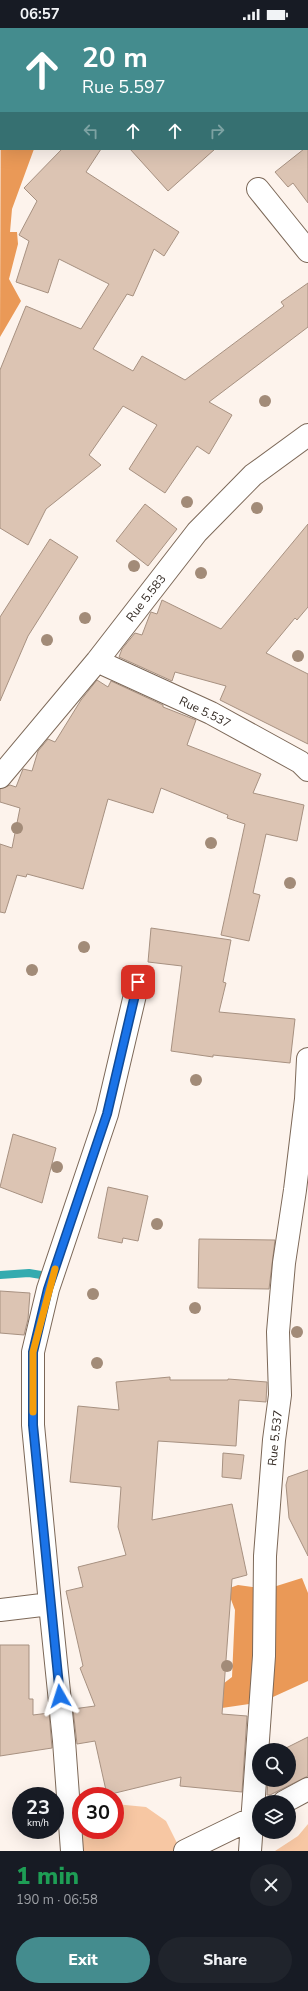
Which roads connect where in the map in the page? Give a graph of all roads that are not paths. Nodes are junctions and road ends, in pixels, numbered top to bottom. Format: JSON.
{"nodes":[{"id":1,"x":258,"y":189,"type":"dead end"},
{"id":2,"x":308,"y":251,"type":"edge"},
{"id":3,"x":308,"y":435,"type":"edge"},
{"id":4,"x":97,"y":661,"type":"junction"},
{"id":5,"x":308,"y":770,"type":"edge"},
{"id":6,"x":0,"y":777,"type":"edge"},
{"id":7,"x":138,"y":982,"type":"dead end"},
{"id":8,"x":308,"y":1059,"type":"edge"},
{"id":9,"x":50,"y":1604,"type":"junction"},
{"id":10,"x":0,"y":1610,"type":"edge"},
{"id":11,"x":308,"y":1789,"type":"edge"},
{"id":12,"x":257,"y":1795,"type":"edge"},
{"id":13,"x":296,"y":1796,"type":"edge"},
{"id":14,"x":252,"y":1818,"type":"edge"},
{"id":15,"x":252,"y":1839,"type":"edge"},
{"id":16,"x":72,"y":1851,"type":"edge"},
{"id":17,"x":184,"y":1851,"type":"edge"},
{"id":18,"x":250,"y":1851,"type":"edge"}],
"edges":[{"from":1,"to":2,"type":"street"},
{"from":3,"to":4,"type":"street","name":"Rue 5.583"},
{"from":4,"to":5,"type":"street","name":"Rue 5.537"},
{"from":4,"to":6,"type":"street","name":"Rue 5.583"},
{"from":7,"to":9,"type":"street"},
{"from":8,"to":12,"type":"street","name":"Rue 5.537"},
{"from":9,"to":10,"type":"street"},
{"from":9,"to":16,"type":"street"},
{"from":11,"to":13,"type":"street"},
{"from":14,"to":17,"type":"street"},
{"from":15,"to":18,"type":"street","name":"Rue 5.537"}]}
